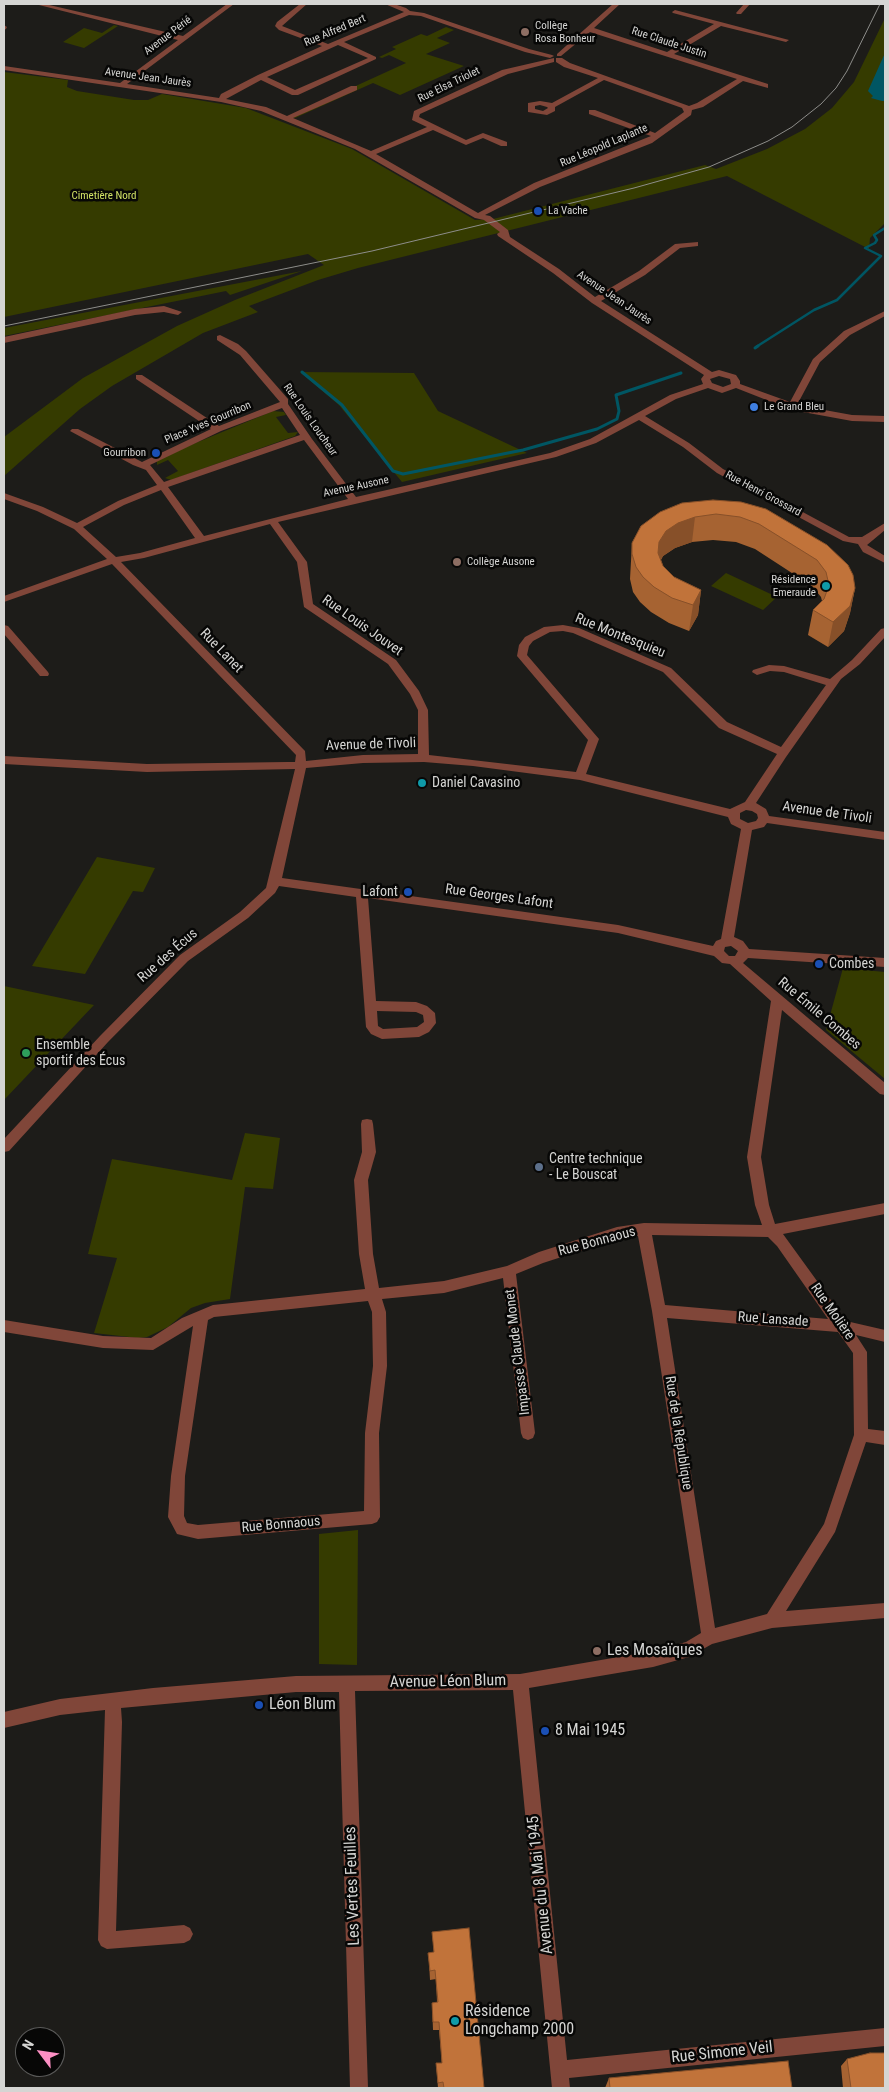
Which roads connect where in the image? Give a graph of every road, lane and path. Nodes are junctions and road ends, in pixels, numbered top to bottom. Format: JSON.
{"nodes":[{"id":1,"x":44,"y":4,"type":"edge"},
{"id":2,"x":231,"y":4,"type":"edge"},
{"id":3,"x":304,"y":4,"type":"edge"},
{"id":4,"x":388,"y":4,"type":"edge"},
{"id":5,"x":617,"y":4,"type":"edge"},
{"id":6,"x":746,"y":4,"type":"edge"},
{"id":7,"x":675,"y":12,"type":"dead end"},
{"id":8,"x":739,"y":12,"type":"dead end"},
{"id":9,"x":408,"y":13,"type":"junction"},
{"id":10,"x":720,"y":23,"type":"junction"},
{"id":11,"x":589,"y":29,"type":"junction"},
{"id":12,"x":184,"y":39,"type":"junction"},
{"id":13,"x":786,"y":40,"type":"dead end"},
{"id":14,"x":337,"y":42,"type":"junction"},
{"id":15,"x":328,"y":46,"type":"junction"},
{"id":16,"x":667,"y":54,"type":"junction"},
{"id":17,"x":555,"y":58,"type":"junction"},
{"id":18,"x":4,"y":68,"type":"edge"},
{"id":19,"x":261,"y":77,"type":"junction"},
{"id":20,"x":603,"y":78,"type":"junction"},
{"id":21,"x":742,"y":79,"type":"junction"},
{"id":22,"x":120,"y":86,"type":"junction"},
{"id":23,"x":765,"y":86,"type":"dead end"},
{"id":24,"x":354,"y":88,"type":"dead end"},
{"id":25,"x":221,"y":100,"type":"junction"},
{"id":26,"x":552,"y":106,"type":"dead end"},
{"id":27,"x":688,"y":108,"type":"junction"},
{"id":28,"x":592,"y":112,"type":"dead end"},
{"id":29,"x":288,"y":118,"type":"junction"},
{"id":30,"x":433,"y":127,"type":"junction"},
{"id":31,"x":657,"y":136,"type":"junction"},
{"id":32,"x":504,"y":144,"type":"dead end"},
{"id":33,"x":371,"y":154,"type":"junction"},
{"id":34,"x":478,"y":216,"type":"junction"},
{"id":35,"x":695,"y":244,"type":"dead end"},
{"id":36,"x":595,"y":302,"type":"junction"},
{"id":37,"x":178,"y":312,"type":"dead end"},
{"id":38,"x":885,"y":313,"type":"edge"},
{"id":39,"x":220,"y":338,"type":"dead end"},
{"id":40,"x":4,"y":340,"type":"edge"},
{"id":41,"x":710,"y":375,"type":"junction"},
{"id":42,"x":139,"y":377,"type":"dead end"},
{"id":43,"x":708,"y":385,"type":"junction"},
{"id":44,"x":735,"y":385,"type":"junction"},
{"id":45,"x":284,"y":404,"type":"junction"},
{"id":46,"x":792,"y":407,"type":"junction"},
{"id":47,"x":639,"y":416,"type":"junction"},
{"id":48,"x":885,"y":418,"type":"edge"},
{"id":49,"x":218,"y":429,"type":"junction"},
{"id":50,"x":75,"y":431,"type":"dead end"},
{"id":51,"x":306,"y":436,"type":"junction"},
{"id":52,"x":143,"y":466,"type":"junction"},
{"id":53,"x":163,"y":486,"type":"junction"},
{"id":54,"x":4,"y":496,"type":"edge"},
{"id":55,"x":354,"y":500,"type":"junction"},
{"id":56,"x":272,"y":520,"type":"junction"},
{"id":57,"x":885,"y":526,"type":"edge"},
{"id":58,"x":77,"y":527,"type":"junction"},
{"id":59,"x":201,"y":539,"type":"junction"},
{"id":60,"x":865,"y":540,"type":"junction"},
{"id":61,"x":114,"y":560,"type":"junction"},
{"id":62,"x":885,"y":560,"type":"edge"},
{"id":63,"x":5,"y":597,"type":"edge"},
{"id":64,"x":4,"y":628,"type":"edge"},
{"id":65,"x":885,"y":631,"type":"edge"},
{"id":66,"x":757,"y":672,"type":"dead end"},
{"id":67,"x":44,"y":674,"type":"dead end"},
{"id":68,"x":833,"y":683,"type":"junction"},
{"id":69,"x":783,"y":752,"type":"junction"},
{"id":70,"x":424,"y":758,"type":"junction"},
{"id":71,"x":4,"y":760,"type":"edge"},
{"id":72,"x":300,"y":764,"type":"junction"},
{"id":73,"x":580,"y":776,"type":"junction"},
{"id":74,"x":750,"y":806,"type":"junction"},
{"id":75,"x":734,"y":814,"type":"junction"},
{"id":76,"x":764,"y":819,"type":"junction"},
{"id":77,"x":747,"y":827,"type":"junction"},
{"id":78,"x":885,"y":836,"type":"edge"},
{"id":79,"x":275,"y":881,"type":"junction"},
{"id":80,"x":362,"y":893,"type":"junction"},
{"id":81,"x":727,"y":941,"type":"junction"},
{"id":82,"x":718,"y":952,"type":"junction"},
{"id":83,"x":739,"y":957,"type":"junction"},
{"id":84,"x":885,"y":962,"type":"edge"},
{"id":85,"x":778,"y":999,"type":"junction"},
{"id":86,"x":372,"y":1004,"type":"junction"},
{"id":87,"x":885,"y":1090,"type":"edge"},
{"id":88,"x":367,"y":1124,"type":"dead end"},
{"id":89,"x":4,"y":1147,"type":"edge"},
{"id":90,"x":885,"y":1208,"type":"edge"},
{"id":91,"x":644,"y":1229,"type":"junction"},
{"id":92,"x":770,"y":1231,"type":"junction"},
{"id":93,"x":509,"y":1271,"type":"junction"},
{"id":94,"x":373,"y":1295,"type":"junction"},
{"id":95,"x":659,"y":1311,"type":"junction"},
{"id":96,"x":202,"y":1317,"type":"junction"},
{"id":97,"x":4,"y":1326,"type":"edge"},
{"id":98,"x":843,"y":1326,"type":"junction"},
{"id":99,"x":885,"y":1336,"type":"edge"},
{"id":100,"x":528,"y":1433,"type":"dead end"},
{"id":101,"x":861,"y":1434,"type":"junction"},
{"id":102,"x":885,"y":1438,"type":"edge"},
{"id":103,"x":885,"y":1611,"type":"edge"},
{"id":104,"x":772,"y":1620,"type":"junction"},
{"id":105,"x":709,"y":1637,"type":"junction"},
{"id":106,"x":520,"y":1682,"type":"junction"},
{"id":107,"x":347,"y":1683,"type":"junction"},
{"id":108,"x":112,"y":1701,"type":"junction"},
{"id":109,"x":4,"y":1720,"type":"edge"},
{"id":110,"x":184,"y":1934,"type":"dead end"},
{"id":111,"x":885,"y":2037,"type":"edge"},
{"id":112,"x":559,"y":2070,"type":"junction"},
{"id":113,"x":359,"y":2088,"type":"edge"},
{"id":114,"x":561,"y":2088,"type":"edge"}],
"edges":[{"from":1,"to":12,"type":"street"},
{"from":2,"to":12,"type":"street","name":"Avenue Périé"},
{"from":3,"to":15,"type":"street"},
{"from":4,"to":9,"type":"street"},
{"from":5,"to":11,"type":"street"},
{"from":6,"to":8,"type":"street"},
{"from":7,"to":10,"type":"street"},
{"from":9,"to":14,"type":"street","name":"Rue Alfred Bert"},
{"from":9,"to":17,"type":"street"},
{"from":10,"to":13,"type":"street"},
{"from":10,"to":16,"type":"street"},
{"from":11,"to":16,"type":"street","name":"Rue Claude Justin"},
{"from":11,"to":17,"type":"street"},
{"from":12,"to":22,"type":"street","name":"Avenue Périé"},
{"from":14,"to":15,"type":"street","name":"Rue Alfred Bert"},
{"from":14,"to":19,"type":"street"},
{"from":15,"to":19,"type":"street","name":"Rue Alfred Bert"},
{"from":16,"to":21,"type":"street","name":"Rue Claude Justin"},
{"from":17,"to":20,"type":"street"},
{"from":17,"to":30,"type":"street","name":"Rue Elsa Triolet"},
{"from":18,"to":22,"type":"street","name":"Avenue Jean Jaurès"},
{"from":19,"to":25,"type":"street","name":"Rue Alfred Bert"},
{"from":20,"to":26,"type":"street"},
{"from":20,"to":27,"type":"street"},
{"from":21,"to":23,"type":"street","name":"Rue Claude Justin"},
{"from":21,"to":27,"type":"street"},
{"from":22,"to":25,"type":"street","name":"Avenue Jean Jaurès"},
{"from":24,"to":29,"type":"street"},
{"from":25,"to":29,"type":"street","name":"Avenue Jean Jaurès"},
{"from":27,"to":31,"type":"street","name":"Rue Léopold Laplante"},
{"from":28,"to":31,"type":"street"},
{"from":29,"to":33,"type":"street","name":"Avenue Jean Jaurès"},
{"from":30,"to":32,"type":"street"},
{"from":30,"to":33,"type":"street"},
{"from":31,"to":34,"type":"street","name":"Rue Léopold Laplante"},
{"from":33,"to":34,"type":"street","name":"Avenue Jean Jaurès"},
{"from":34,"to":36,"type":"street","name":"Avenue Jean Jaurès"},
{"from":35,"to":36,"type":"street"},
{"from":36,"to":41,"type":"street","name":"Avenue Jean Jaurès"},
{"from":37,"to":40,"type":"street"},
{"from":38,"to":46,"type":"street"},
{"from":39,"to":45,"type":"street","name":"Rue Louis Loucheur"},
{"from":41,"to":43,"type":"street"},
{"from":41,"to":44,"type":"street"},
{"from":42,"to":49,"type":"street"},
{"from":43,"to":44,"type":"street"},
{"from":43,"to":47,"type":"street","name":"Avenue Ausone"},
{"from":44,"to":46,"type":"street"},
{"from":45,"to":49,"type":"street","name":"Place Yves Gourribon"},
{"from":45,"to":51,"type":"street","name":"Rue Louis Loucheur"},
{"from":46,"to":48,"type":"street"},
{"from":47,"to":55,"type":"street","name":"Avenue Ausone"},
{"from":47,"to":60,"type":"street","name":"Rue Henri Grossard"},
{"from":49,"to":52,"type":"street","name":"Place Yves Gourribon"},
{"from":50,"to":52,"type":"street"},
{"from":51,"to":53,"type":"street"},
{"from":51,"to":55,"type":"street","name":"Rue Louis Loucheur"},
{"from":52,"to":53,"type":"street"},
{"from":53,"to":58,"type":"street"},
{"from":53,"to":59,"type":"street"},
{"from":54,"to":58,"type":"street","name":"Rue Lanet"},
{"from":55,"to":56,"type":"street","name":"Avenue Ausone"},
{"from":56,"to":59,"type":"street","name":"Avenue Ausone"},
{"from":56,"to":70,"type":"street","name":"Rue Louis Jouvet"},
{"from":57,"to":60,"type":"street"},
{"from":58,"to":61,"type":"street","name":"Rue Lanet"},
{"from":59,"to":61,"type":"street","name":"Avenue Ausone"},
{"from":60,"to":62,"type":"street"},
{"from":61,"to":63,"type":"street","name":"Avenue Ausone"},
{"from":61,"to":72,"type":"street","name":"Rue Lanet"},
{"from":64,"to":67,"type":"street"},
{"from":65,"to":68,"type":"street"},
{"from":66,"to":68,"type":"street"},
{"from":68,"to":69,"type":"street"},
{"from":69,"to":73,"type":"street","name":"Rue Montesquieu"},
{"from":69,"to":74,"type":"street"},
{"from":70,"to":72,"type":"street","name":"Avenue de Tivoli"},
{"from":70,"to":73,"type":"street","name":"Avenue de Tivoli"},
{"from":71,"to":72,"type":"street","name":"Avenue de Tivoli"},
{"from":72,"to":79,"type":"street","name":"Rue des Écus"},
{"from":73,"to":75,"type":"street","name":"Avenue de Tivoli"},
{"from":74,"to":75,"type":"street"},
{"from":74,"to":76,"type":"street"},
{"from":75,"to":77,"type":"street"},
{"from":76,"to":77,"type":"street"},
{"from":76,"to":78,"type":"street","name":"Avenue de Tivoli"},
{"from":77,"to":81,"type":"street"},
{"from":79,"to":80,"type":"street","name":"Rue Georges Lafont"},
{"from":79,"to":89,"type":"street","name":"Rue des Écus"},
{"from":80,"to":82,"type":"street","name":"Rue Georges Lafont"},
{"from":80,"to":86,"type":"street"},
{"from":81,"to":82,"type":"street"},
{"from":81,"to":83,"type":"street"},
{"from":82,"to":83,"type":"street"},
{"from":83,"to":84,"type":"street"},
{"from":83,"to":85,"type":"street","name":"Rue Émile Combes"},
{"from":85,"to":87,"type":"street","name":"Rue Émile Combes"},
{"from":85,"to":92,"type":"street","name":"Rue Molière"},
{"from":86,"to":86,"type":"street"},
{"from":88,"to":94,"type":"street"},
{"from":90,"to":92,"type":"street","name":"Rue Bonnaous"},
{"from":91,"to":92,"type":"street","name":"Rue Bonnaous"},
{"from":91,"to":93,"type":"street","name":"Rue Bonnaous"},
{"from":91,"to":95,"type":"street","name":"Rue de la République"},
{"from":92,"to":98,"type":"street","name":"Rue Molière"},
{"from":93,"to":94,"type":"street","name":"Rue Bonnaous"},
{"from":93,"to":100,"type":"street","name":"Impasse Claude Monet"},
{"from":94,"to":96,"type":"street","name":"Rue Bonnaous"},
{"from":94,"to":96,"type":"street","name":"Rue Bonnaous"},
{"from":95,"to":98,"type":"street","name":"Rue Lansade"},
{"from":95,"to":105,"type":"street","name":"Rue de la République"},
{"from":96,"to":97,"type":"street","name":"Rue Bonnaous"},
{"from":98,"to":99,"type":"street","name":"Rue Lansade"},
{"from":98,"to":101,"type":"street","name":"Rue Molière"},
{"from":101,"to":102,"type":"street"},
{"from":101,"to":104,"type":"street","name":"Rue Molière"},
{"from":103,"to":104,"type":"street","name":"Avenue Léon Blum"},
{"from":104,"to":105,"type":"street","name":"Avenue Léon Blum"},
{"from":105,"to":106,"type":"street","name":"Avenue Léon Blum"},
{"from":106,"to":107,"type":"street","name":"Avenue Léon Blum"},
{"from":106,"to":112,"type":"street","name":"Avenue du 8 Mai 1945"},
{"from":107,"to":108,"type":"street","name":"Avenue Léon Blum"},
{"from":107,"to":113,"type":"street","name":"Les Vertes Feuilles"},
{"from":108,"to":109,"type":"street","name":"Avenue Léon Blum"},
{"from":108,"to":110,"type":"street"},
{"from":111,"to":112,"type":"street","name":"Rue Simone Veil"},
{"from":112,"to":114,"type":"street","name":"Avenue du 8 Mai 1945"}]}
